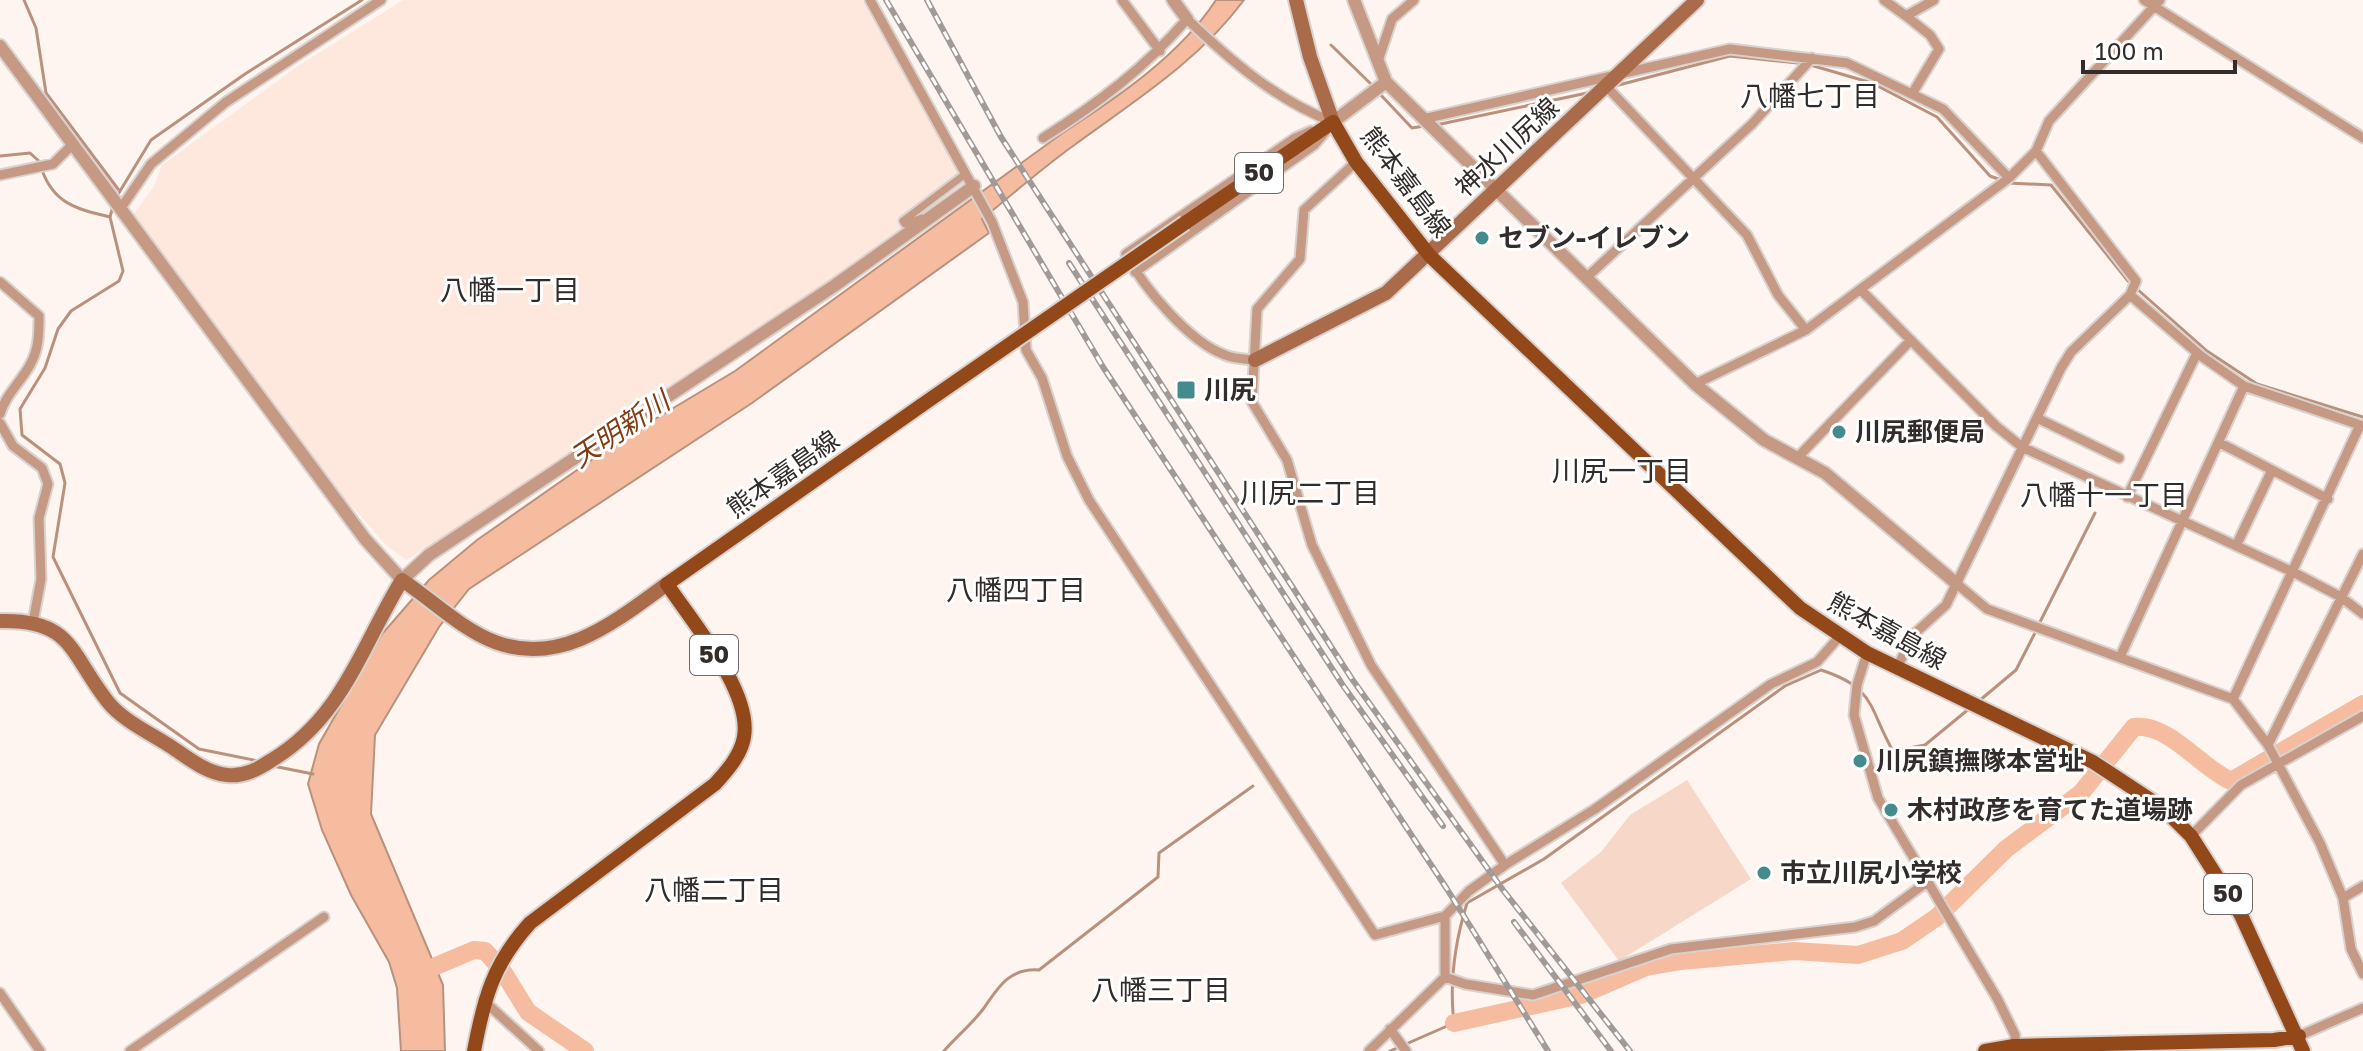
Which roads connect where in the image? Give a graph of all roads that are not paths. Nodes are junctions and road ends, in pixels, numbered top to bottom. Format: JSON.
{"nodes":[{"id":1,"x":381,"y":0,"type":"edge"},
{"id":2,"x":870,"y":0,"type":"edge"},
{"id":3,"x":1122,"y":0,"type":"edge"},
{"id":4,"x":1173,"y":0,"type":"edge"},
{"id":5,"x":1296,"y":0,"type":"edge"},
{"id":6,"x":1354,"y":0,"type":"edge"},
{"id":7,"x":1414,"y":0,"type":"edge"},
{"id":8,"x":1697,"y":0,"type":"edge"},
{"id":9,"x":1884,"y":0,"type":"edge"},
{"id":10,"x":1934,"y":0,"type":"edge"},
{"id":11,"x":2144,"y":0,"type":"edge"},
{"id":12,"x":2157,"y":3,"type":"edge"},
{"id":13,"x":1906,"y":16,"type":"junction"},
{"id":14,"x":1187,"y":19,"type":"junction"},
{"id":15,"x":0,"y":46,"type":"edge"},
{"id":16,"x":1160,"y":51,"type":"junction"},
{"id":17,"x":1812,"y":58,"type":"junction"},
{"id":18,"x":1377,"y":64,"type":"junction"},
{"id":19,"x":1619,"y":74,"type":"junction"},
{"id":20,"x":1386,"y":82,"type":"junction"},
{"id":21,"x":1606,"y":86,"type":"junction"},
{"id":22,"x":1912,"y":94,"type":"junction"},
{"id":23,"x":1423,"y":119,"type":"junction"},
{"id":24,"x":1333,"y":122,"type":"junction"},
{"id":25,"x":1043,"y":138,"type":"dead end"},
{"id":26,"x":2363,"y":138,"type":"edge"},
{"id":27,"x":73,"y":144,"type":"junction"},
{"id":28,"x":2036,"y":151,"type":"junction"},
{"id":29,"x":1356,"y":162,"type":"junction"},
{"id":30,"x":0,"y":175,"type":"edge"},
{"id":31,"x":1694,"y":178,"type":"junction"},
{"id":32,"x":2009,"y":178,"type":"junction"},
{"id":33,"x":971,"y":183,"type":"junction"},
{"id":34,"x":1494,"y":189,"type":"junction"},
{"id":35,"x":121,"y":208,"type":"junction"},
{"id":36,"x":939,"y":212,"type":"junction"},
{"id":37,"x":1430,"y":256,"type":"junction"},
{"id":38,"x":1135,"y":272,"type":"junction"},
{"id":39,"x":1586,"y":278,"type":"junction"},
{"id":40,"x":0,"y":282,"type":"edge"},
{"id":41,"x":1862,"y":291,"type":"junction"},
{"id":42,"x":2130,"y":295,"type":"junction"},
{"id":43,"x":1806,"y":330,"type":"junction"},
{"id":44,"x":1911,"y":340,"type":"junction"},
{"id":45,"x":2197,"y":353,"type":"junction"},
{"id":46,"x":1255,"y":360,"type":"junction"},
{"id":47,"x":1695,"y":384,"type":"junction"},
{"id":48,"x":2244,"y":386,"type":"junction"},
{"id":49,"x":0,"y":414,"type":"edge"},
{"id":50,"x":2037,"y":418,"type":"junction"},
{"id":51,"x":0,"y":423,"type":"edge"},
{"id":52,"x":2361,"y":425,"type":"edge"},
{"id":53,"x":2220,"y":443,"type":"junction"},
{"id":54,"x":2022,"y":447,"type":"junction"},
{"id":55,"x":1797,"y":458,"type":"junction"},
{"id":56,"x":2119,"y":458,"type":"dead end"},
{"id":57,"x":2272,"y":470,"type":"junction"},
{"id":58,"x":2127,"y":497,"type":"junction"},
{"id":59,"x":2328,"y":499,"type":"junction"},
{"id":60,"x":2183,"y":523,"type":"junction"},
{"id":61,"x":2236,"y":546,"type":"junction"},
{"id":62,"x":2363,"y":554,"type":"edge"},
{"id":63,"x":2293,"y":572,"type":"junction"},
{"id":64,"x":408,"y":584,"type":"junction"},
{"id":65,"x":667,"y":584,"type":"junction"},
{"id":66,"x":1957,"y":584,"type":"junction"},
{"id":67,"x":2341,"y":597,"type":"junction"},
{"id":68,"x":2363,"y":614,"type":"edge"},
{"id":69,"x":0,"y":621,"type":"edge"},
{"id":70,"x":33,"y":622,"type":"junction"},
{"id":71,"x":1840,"y":636,"type":"junction"},
{"id":72,"x":1867,"y":653,"type":"junction"},
{"id":73,"x":2120,"y":657,"type":"junction"},
{"id":74,"x":1897,"y":668,"type":"junction"},
{"id":75,"x":2233,"y":699,"type":"junction"},
{"id":76,"x":2363,"y":716,"type":"edge"},
{"id":77,"x":2268,"y":745,"type":"junction"},
{"id":78,"x":2277,"y":762,"type":"junction"},
{"id":79,"x":2191,"y":836,"type":"junction"},
{"id":80,"x":1505,"y":865,"type":"junction"},
{"id":81,"x":1927,"y":882,"type":"junction"},
{"id":82,"x":2363,"y":886,"type":"edge"},
{"id":83,"x":2343,"y":898,"type":"junction"},
{"id":84,"x":1445,"y":916,"type":"junction"},
{"id":85,"x":324,"y":917,"type":"dead end"},
{"id":86,"x":2363,"y":974,"type":"edge"},
{"id":87,"x":1445,"y":977,"type":"junction"},
{"id":88,"x":0,"y":993,"type":"edge"},
{"id":89,"x":483,"y":1000,"type":"junction"},
{"id":90,"x":2363,"y":1008,"type":"edge"},
{"id":91,"x":1392,"y":1031,"type":"junction"},
{"id":92,"x":2299,"y":1036,"type":"junction"},
{"id":93,"x":2014,"y":1048,"type":"edge"},
{"id":94,"x":40,"y":1051,"type":"edge"},
{"id":95,"x":130,"y":1051,"type":"edge"},
{"id":96,"x":474,"y":1051,"type":"edge"},
{"id":97,"x":539,"y":1051,"type":"edge"},
{"id":98,"x":1369,"y":1051,"type":"edge"},
{"id":99,"x":1406,"y":1051,"type":"edge"},
{"id":100,"x":1985,"y":1051,"type":"edge"},
{"id":101,"x":2305,"y":1051,"type":"edge"}],
"edges":[{"from":1,"to":35,"type":"street"},
{"from":2,"to":33,"type":"street"},
{"from":3,"to":16,"type":"street"},
{"from":4,"to":14,"type":"street"},
{"from":5,"to":24,"type":"main road"},
{"from":6,"to":18,"type":"street"},
{"from":7,"to":18,"type":"street"},
{"from":8,"to":19,"type":"main road","name":"神水川尻線"},
{"from":9,"to":13,"type":"street"},
{"from":10,"to":13,"type":"street"},
{"from":11,"to":12,"type":"street"},
{"from":12,"to":26,"type":"street"},
{"from":12,"to":28,"type":"street"},
{"from":13,"to":22,"type":"street"},
{"from":14,"to":16,"type":"street"},
{"from":14,"to":24,"type":"street"},
{"from":15,"to":27,"type":"street"},
{"from":16,"to":25,"type":"street"},
{"from":17,"to":19,"type":"street"},
{"from":17,"to":22,"type":"street"},
{"from":17,"to":31,"type":"street"},
{"from":18,"to":20,"type":"street"},
{"from":19,"to":21,"type":"main road","name":"神水川尻線"},
{"from":19,"to":23,"type":"street"},
{"from":20,"to":23,"type":"street"},
{"from":20,"to":24,"type":"street"},
{"from":21,"to":31,"type":"street"},
{"from":21,"to":34,"type":"main road","name":"神水川尻線"},
{"from":22,"to":32,"type":"street"},
{"from":23,"to":34,"type":"street"},
{"from":24,"to":29,"type":"main road","name":"熊本嘉島線","number":"50"},
{"from":24,"to":38,"type":"street"},
{"from":24,"to":38,"type":"street"},
{"from":24,"to":65,"type":"main road","name":"熊本嘉島線","number":"50","bridge":true},
{"from":27,"to":30,"type":"street"},
{"from":27,"to":35,"type":"street"},
{"from":28,"to":32,"type":"street"},
{"from":28,"to":42,"type":"street"},
{"from":29,"to":37,"type":"main road","name":"熊本嘉島線","number":"50"},
{"from":29,"to":46,"type":"street"},
{"from":31,"to":39,"type":"street"},
{"from":31,"to":43,"type":"street"},
{"from":32,"to":41,"type":"street"},
{"from":33,"to":36,"type":"street"},
{"from":33,"to":36,"type":"street"},
{"from":33,"to":84,"type":"street"},
{"from":34,"to":37,"type":"main road","name":"神水川尻線"},
{"from":34,"to":39,"type":"street"},
{"from":35,"to":64,"type":"street"},
{"from":36,"to":64,"type":"street"},
{"from":37,"to":46,"type":"main road","name":"神水川尻線"},
{"from":37,"to":71,"type":"main road","name":"熊本嘉島線","number":"50"},
{"from":38,"to":46,"type":"street"},
{"from":39,"to":47,"type":"street"},
{"from":40,"to":49,"type":"street"},
{"from":41,"to":43,"type":"street"},
{"from":41,"to":44,"type":"street"},
{"from":42,"to":45,"type":"street"},
{"from":42,"to":50,"type":"street"},
{"from":43,"to":47,"type":"street"},
{"from":44,"to":54,"type":"street"},
{"from":44,"to":55,"type":"street"},
{"from":45,"to":48,"type":"street"},
{"from":45,"to":58,"type":"street"},
{"from":46,"to":80,"type":"street"},
{"from":47,"to":55,"type":"street"},
{"from":48,"to":52,"type":"street"},
{"from":48,"to":53,"type":"street"},
{"from":50,"to":54,"type":"street"},
{"from":50,"to":56,"type":"street"},
{"from":51,"to":70,"type":"street"},
{"from":52,"to":59,"type":"street"},
{"from":53,"to":57,"type":"street"},
{"from":53,"to":60,"type":"street"},
{"from":54,"to":58,"type":"street"},
{"from":54,"to":66,"type":"street"},
{"from":55,"to":66,"type":"street"},
{"from":57,"to":59,"type":"street"},
{"from":57,"to":61,"type":"street"},
{"from":58,"to":60,"type":"street"},
{"from":59,"to":63,"type":"street"},
{"from":60,"to":61,"type":"street"},
{"from":60,"to":73,"type":"street"},
{"from":61,"to":63,"type":"street"},
{"from":62,"to":67,"type":"street"},
{"from":63,"to":67,"type":"street"},
{"from":63,"to":75,"type":"street"},
{"from":64,"to":65,"type":"main road"},
{"from":64,"to":70,"type":"main road"},
{"from":65,"to":89,"type":"main road","number":"50"},
{"from":66,"to":73,"type":"street"},
{"from":66,"to":74,"type":"street"},
{"from":67,"to":68,"type":"street"},
{"from":67,"to":77,"type":"street"},
{"from":69,"to":70,"type":"main road"},
{"from":71,"to":72,"type":"main road","name":"熊本嘉島線","number":"50"},
{"from":71,"to":80,"type":"street"},
{"from":72,"to":74,"type":"main road","name":"熊本嘉島線","number":"50"},
{"from":72,"to":81,"type":"street"},
{"from":73,"to":75,"type":"street"},
{"from":74,"to":79,"type":"main road","name":"熊本嘉島線","number":"50"},
{"from":75,"to":77,"type":"street"},
{"from":76,"to":78,"type":"street"},
{"from":77,"to":78,"type":"street"},
{"from":78,"to":79,"type":"street"},
{"from":78,"to":83,"type":"street"},
{"from":79,"to":92,"type":"main road","name":"熊本嘉島線","number":"50"},
{"from":80,"to":84,"type":"street"},
{"from":81,"to":87,"type":"street"},
{"from":81,"to":93,"type":"street"},
{"from":82,"to":83,"type":"street"},
{"from":83,"to":86,"type":"street"},
{"from":84,"to":87,"type":"street"},
{"from":85,"to":95,"type":"street"},
{"from":87,"to":91,"type":"street"},
{"from":88,"to":94,"type":"street"},
{"from":89,"to":96,"type":"main road","number":"50"},
{"from":89,"to":97,"type":"street"},
{"from":90,"to":92,"type":"street"},
{"from":91,"to":98,"type":"street"},
{"from":91,"to":99,"type":"street"},
{"from":92,"to":93,"type":"main road"},
{"from":92,"to":101,"type":"main road","name":"熊本嘉島線","number":"50"},
{"from":93,"to":100,"type":"main road"}]}
